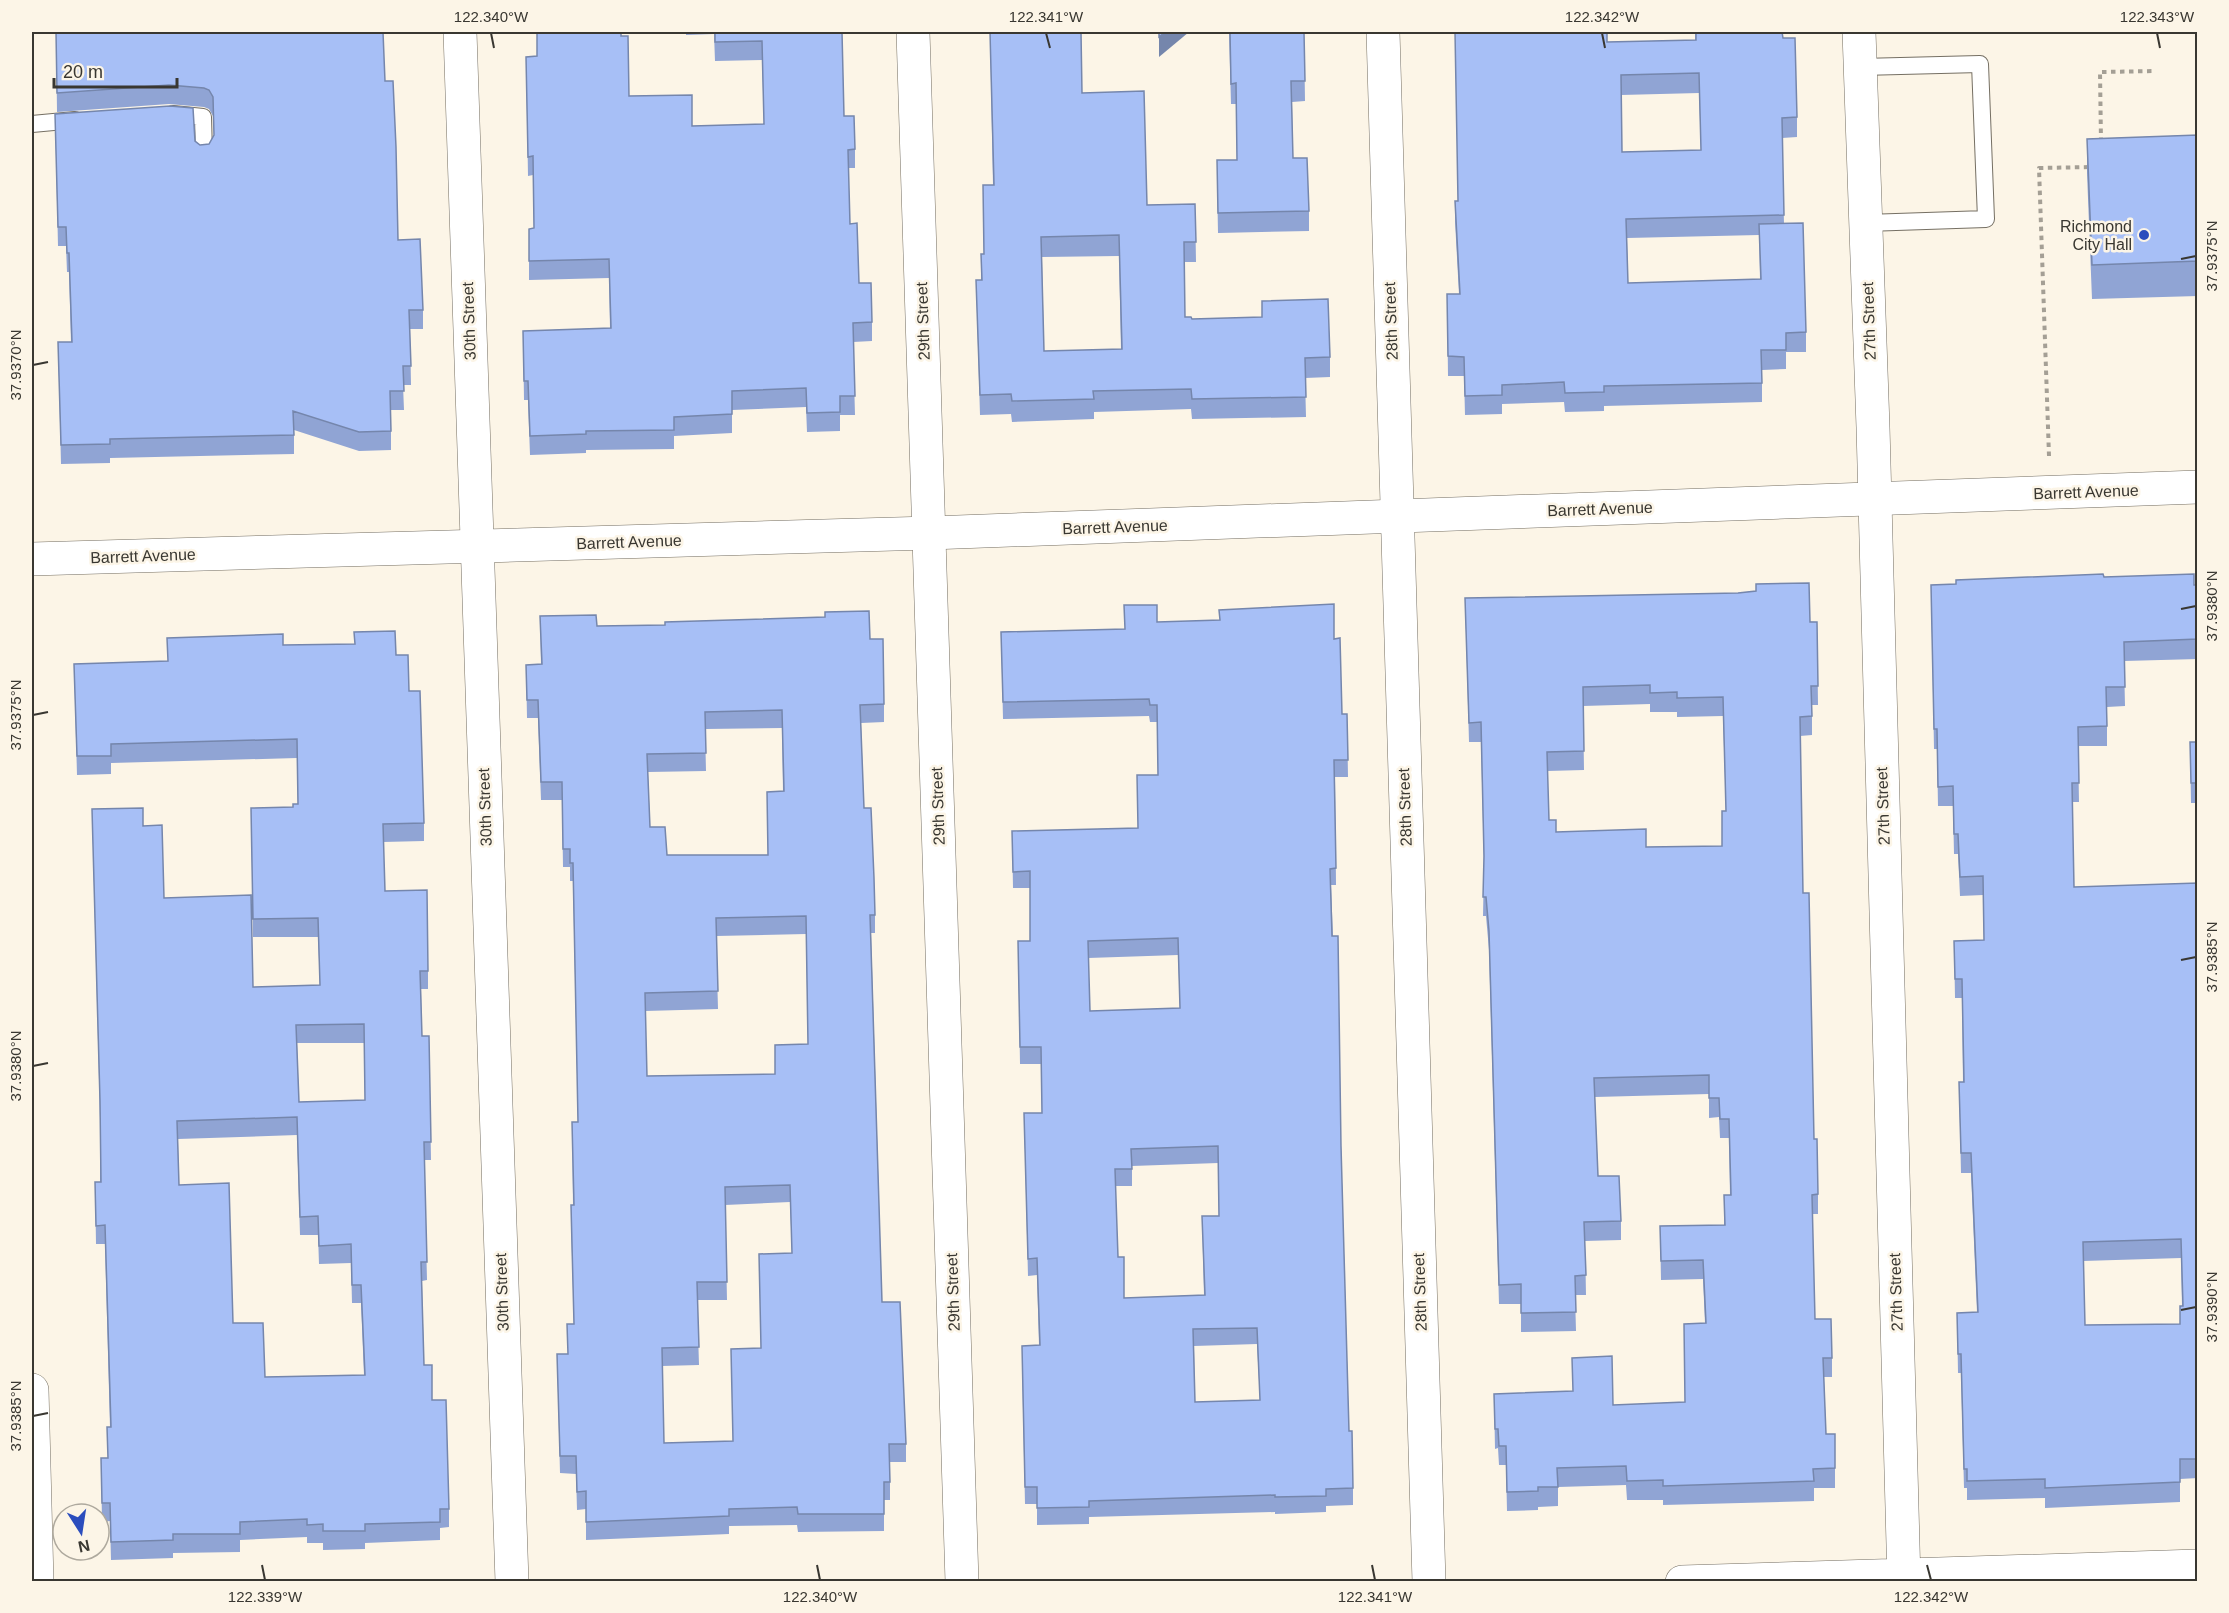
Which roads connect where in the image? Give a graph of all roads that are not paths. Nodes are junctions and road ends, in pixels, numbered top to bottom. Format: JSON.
{"nodes":[{"id":1,"x":460,"y":32,"type":"edge"},
{"id":2,"x":913,"y":32,"type":"edge"},
{"id":3,"x":1383,"y":32,"type":"edge"},
{"id":4,"x":1859,"y":32,"type":"edge"},
{"id":5,"x":1861,"y":68,"type":"junction"},
{"id":6,"x":158,"y":114,"type":"edge"},
{"id":7,"x":89,"y":119,"type":"edge"},
{"id":8,"x":32,"y":124,"type":"edge"},
{"id":9,"x":204,"y":154,"type":"edge"},
{"id":10,"x":1866,"y":223,"type":"junction"},
{"id":11,"x":2198,"y":488,"type":"edge"},
{"id":12,"x":1875,"y":499,"type":"junction"},
{"id":13,"x":1396,"y":517,"type":"junction"},
{"id":14,"x":930,"y":533,"type":"junction"},
{"id":15,"x":476,"y":546,"type":"junction"},
{"id":16,"x":32,"y":559,"type":"edge"},
{"id":17,"x":32,"y":1390,"type":"edge"},
{"id":18,"x":2198,"y":1566,"type":"edge"},
{"id":19,"x":1904,"y":1578,"type":"edge"},
{"id":20,"x":37,"y":1581,"type":"edge"},
{"id":21,"x":512,"y":1581,"type":"edge"},
{"id":22,"x":962,"y":1581,"type":"edge"},
{"id":23,"x":1429,"y":1581,"type":"edge"},
{"id":24,"x":1682,"y":1581,"type":"edge"}],
"edges":[{"from":1,"to":15,"type":"street","name":"30th Street"},
{"from":2,"to":14,"type":"street","name":"29th Street"},
{"from":3,"to":13,"type":"street","name":"28th Street"},
{"from":4,"to":5,"type":"street","name":"27th Street"},
{"from":5,"to":10,"type":"street","name":"27th Street"},
{"from":5,"to":10,"type":"lane"},
{"from":6,"to":9,"type":"lane"},
{"from":7,"to":8,"type":"lane"},
{"from":10,"to":12,"type":"street","name":"27th Street"},
{"from":11,"to":12,"type":"street","name":"Barrett Avenue"},
{"from":12,"to":13,"type":"street","name":"Barrett Avenue"},
{"from":12,"to":19,"type":"street","name":"27th Street"},
{"from":13,"to":14,"type":"street","name":"Barrett Avenue"},
{"from":13,"to":23,"type":"street","name":"28th Street"},
{"from":14,"to":15,"type":"street","name":"Barrett Avenue"},
{"from":14,"to":22,"type":"street","name":"29th Street"},
{"from":15,"to":16,"type":"street","name":"Barrett Avenue"},
{"from":15,"to":21,"type":"street","name":"30th Street"},
{"from":17,"to":20,"type":"street"},
{"from":18,"to":19,"type":"street"},
{"from":19,"to":24,"type":"street"}]}
